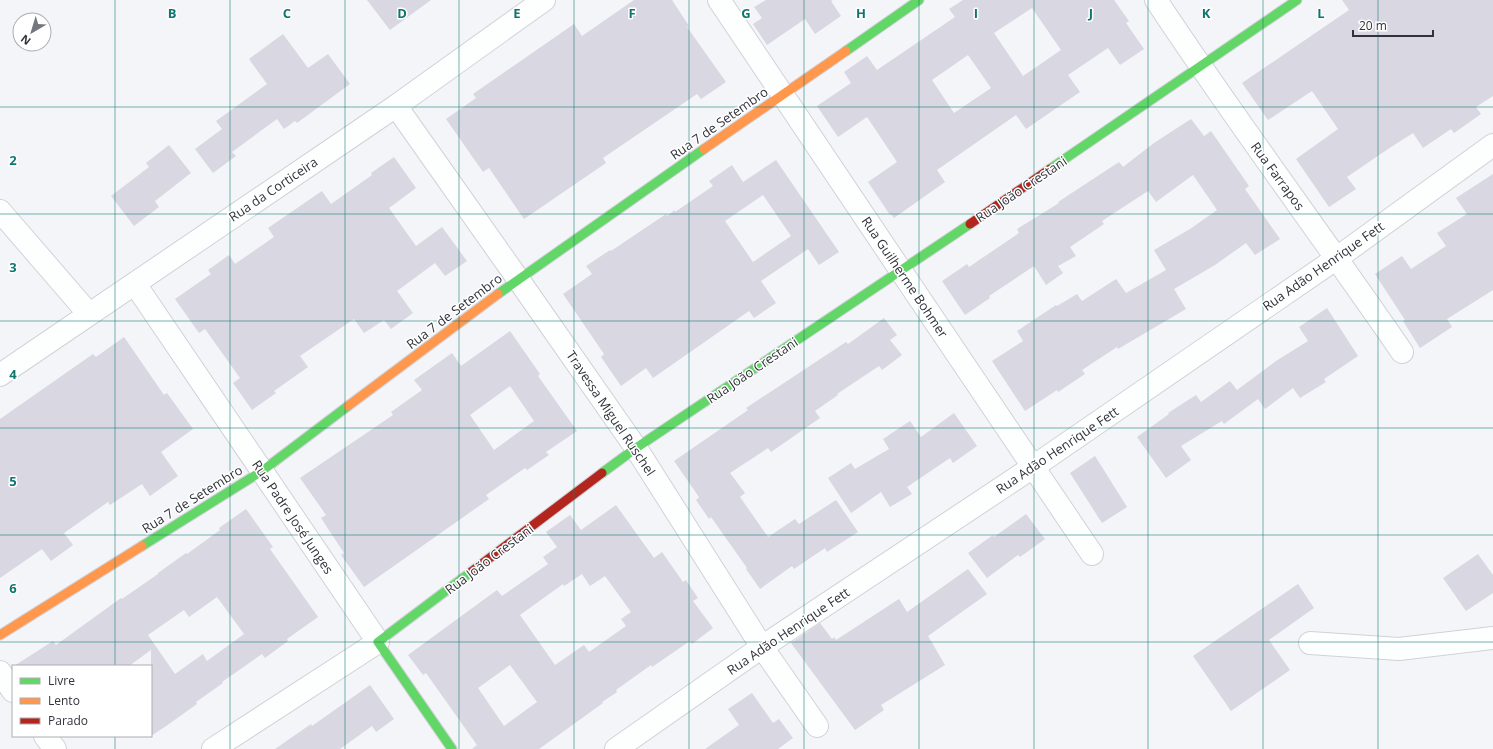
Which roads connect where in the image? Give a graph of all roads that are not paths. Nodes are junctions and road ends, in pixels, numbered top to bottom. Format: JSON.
{"nodes":[{"id":1,"x":544,"y":0,"type":"edge"},
{"id":2,"x":719,"y":0,"type":"edge"},
{"id":3,"x":919,"y":0,"type":"edge"},
{"id":4,"x":1156,"y":0,"type":"edge"},
{"id":5,"x":1297,"y":0,"type":"edge"},
{"id":6,"x":1199,"y":66,"type":"junction"},
{"id":7,"x":782,"y":95,"type":"junction"},
{"id":8,"x":396,"y":106,"type":"junction"},
{"id":9,"x":1493,"y":145,"type":"edge"},
{"id":10,"x":0,"y":211,"type":"edge"},
{"id":11,"x":1337,"y":258,"type":"junction"},
{"id":12,"x":901,"y":271,"type":"junction"},
{"id":13,"x":518,"y":279,"type":"junction"},
{"id":14,"x":135,"y":284,"type":"junction"},
{"id":15,"x":89,"y":314,"type":"junction"},
{"id":16,"x":1402,"y":352,"type":"dead end"},
{"id":17,"x":0,"y":375,"type":"edge"},
{"id":18,"x":636,"y":448,"type":"junction"},
{"id":19,"x":1033,"y":467,"type":"junction"},
{"id":20,"x":262,"y":471,"type":"junction"},
{"id":21,"x":1092,"y":554,"type":"dead end"},
{"id":22,"x":0,"y":635,"type":"edge"},
{"id":23,"x":1493,"y":638,"type":"edge"},
{"id":24,"x":378,"y":642,"type":"junction"},
{"id":25,"x":1310,"y":643,"type":"dead end"},
{"id":26,"x":762,"y":647,"type":"junction"},
{"id":27,"x":0,"y":672,"type":"edge"},
{"id":28,"x":12,"y":690,"type":"edge"},
{"id":29,"x":817,"y":726,"type":"dead end"},
{"id":30,"x":46,"y":737,"type":"edge"},
{"id":31,"x":55,"y":749,"type":"edge"},
{"id":32,"x":213,"y":749,"type":"edge"},
{"id":33,"x":452,"y":749,"type":"edge"},
{"id":34,"x":616,"y":749,"type":"edge"}],
"edges":[{"from":1,"to":8,"type":"street","name":"Rua da Corticeira"},
{"from":2,"to":7,"type":"street","name":"Rua Guilherme Bohmer"},
{"from":3,"to":7,"type":"street","name":"Rua 7 de Setembro"},
{"from":4,"to":6,"type":"street","name":"Rua Farrapos"},
{"from":5,"to":6,"type":"street","name":"Rua João Crestani"},
{"from":6,"to":11,"type":"street","name":"Rua Farrapos"},
{"from":6,"to":12,"type":"street","name":"Rua João Crestani"},
{"from":7,"to":12,"type":"street","name":"Rua Guilherme Bohmer"},
{"from":7,"to":13,"type":"street","name":"Rua 7 de Setembro"},
{"from":8,"to":13,"type":"street","name":"Travessa Miguel Ruschel"},
{"from":8,"to":14,"type":"street","name":"Rua da Corticeira"},
{"from":9,"to":11,"type":"street","name":"Rua Adão Henrique Fett"},
{"from":10,"to":15,"type":"street"},
{"from":11,"to":16,"type":"street","name":"Rua Farrapos"},
{"from":11,"to":19,"type":"street","name":"Rua Adão Henrique Fett"},
{"from":12,"to":18,"type":"street","name":"Rua João Crestani"},
{"from":12,"to":19,"type":"street","name":"Rua Guilherme Bohmer"},
{"from":13,"to":18,"type":"street","name":"Travessa Miguel Ruschel"},
{"from":13,"to":20,"type":"street","name":"Rua 7 de Setembro"},
{"from":14,"to":15,"type":"street","name":"Rua da Corticeira"},
{"from":14,"to":20,"type":"street","name":"Rua Padre José Junges"},
{"from":15,"to":17,"type":"street","name":"Rua da Corticeira"},
{"from":18,"to":24,"type":"street","name":"Rua João Crestani"},
{"from":18,"to":26,"type":"street","name":"Travessa Miguel Ruschel"},
{"from":19,"to":21,"type":"street","name":"Rua Guilherme Bohmer"},
{"from":19,"to":26,"type":"street","name":"Rua Adão Henrique Fett"},
{"from":20,"to":22,"type":"street","name":"Rua 7 de Setembro"},
{"from":20,"to":24,"type":"street","name":"Rua Padre José Junges"},
{"from":23,"to":25,"type":"street"},
{"from":24,"to":32,"type":"street","name":"Rua João Crestani"},
{"from":24,"to":33,"type":"street","name":"Rua Padre José Junges"},
{"from":26,"to":29,"type":"street","name":"Travessa Miguel Ruschel"},
{"from":26,"to":34,"type":"street","name":"Rua Adão Henrique Fett"},
{"from":27,"to":28,"type":"street"},
{"from":30,"to":31,"type":"street"}]}
